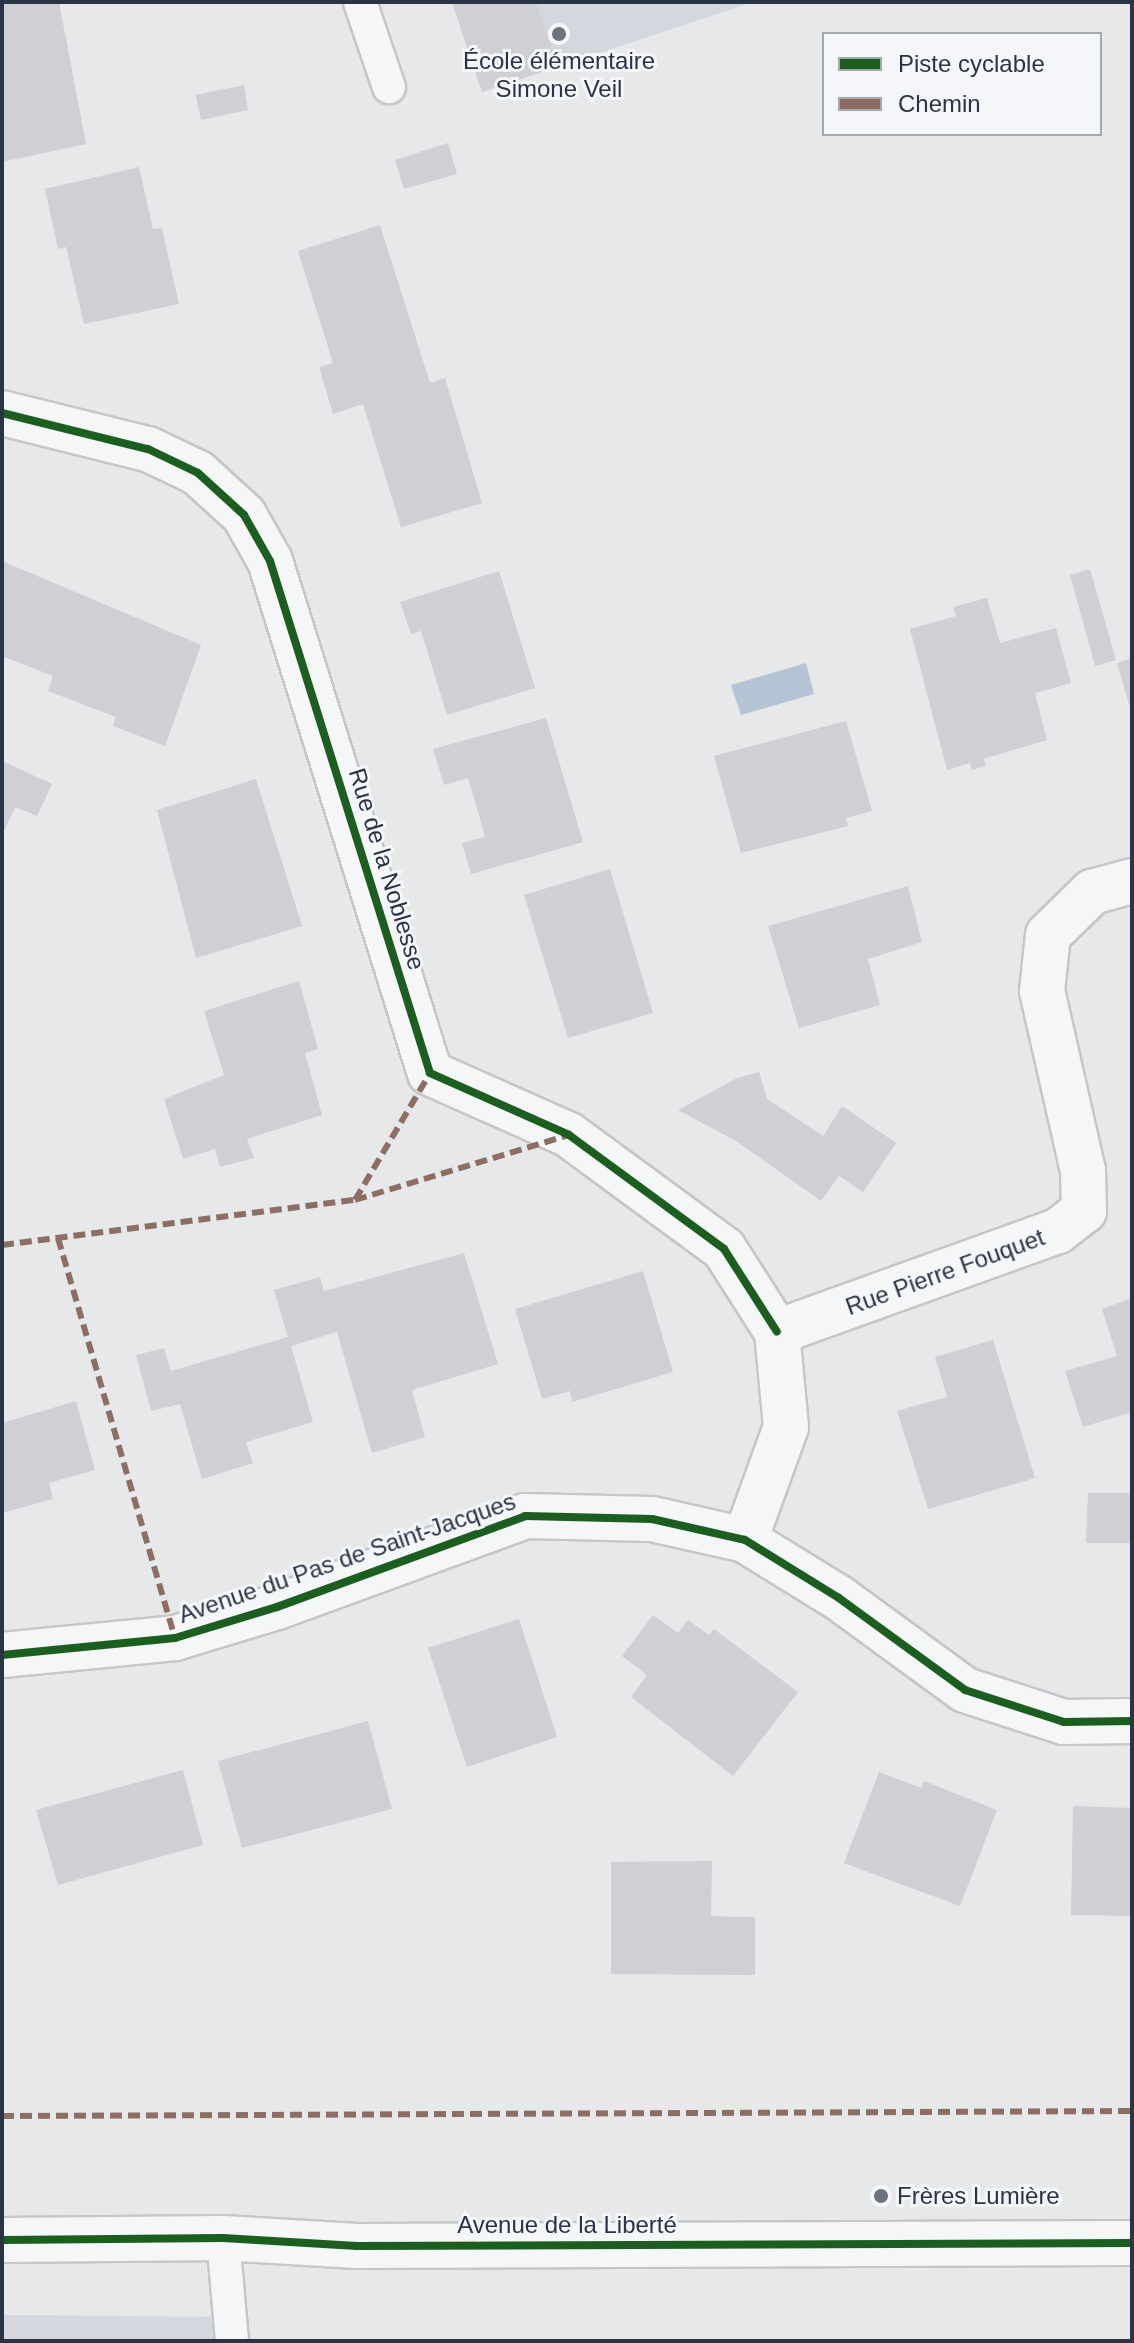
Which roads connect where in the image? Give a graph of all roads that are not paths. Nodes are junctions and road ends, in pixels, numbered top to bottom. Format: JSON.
{"nodes":[{"id":1,"x":360,"y":2,"type":"edge"},
{"id":2,"x":389,"y":87,"type":"dead end"},
{"id":3,"x":2,"y":413,"type":"edge"},
{"id":4,"x":1132,"y":881,"type":"edge"},
{"id":5,"x":777,"y":1332,"type":"junction"},
{"id":6,"x":745,"y":1540,"type":"junction"},
{"id":7,"x":2,"y":1655,"type":"edge"},
{"id":8,"x":1132,"y":1721,"type":"edge"},
{"id":9,"x":223,"y":2238,"type":"junction"},
{"id":10,"x":2,"y":2240,"type":"edge"},
{"id":11,"x":1132,"y":2243,"type":"edge"},
{"id":12,"x":232,"y":2341,"type":"edge"}],
"edges":[{"from":1,"to":2,"type":"lane"},
{"from":3,"to":5,"type":"street","name":"Rue de la Noblesse"},
{"from":4,"to":5,"type":"street","name":"Rue Pierre Fouquet"},
{"from":5,"to":6,"type":"street"},
{"from":6,"to":7,"type":"street","name":"Avenue du Pas de Saint-Jacques"},
{"from":6,"to":8,"type":"street","name":"Avenue du Pas de Saint-Jacques"},
{"from":9,"to":10,"type":"street","name":"Avenue de la Liberté"},
{"from":9,"to":11,"type":"street","name":"Avenue de la Liberté"},
{"from":9,"to":12,"type":"lane"}]}
